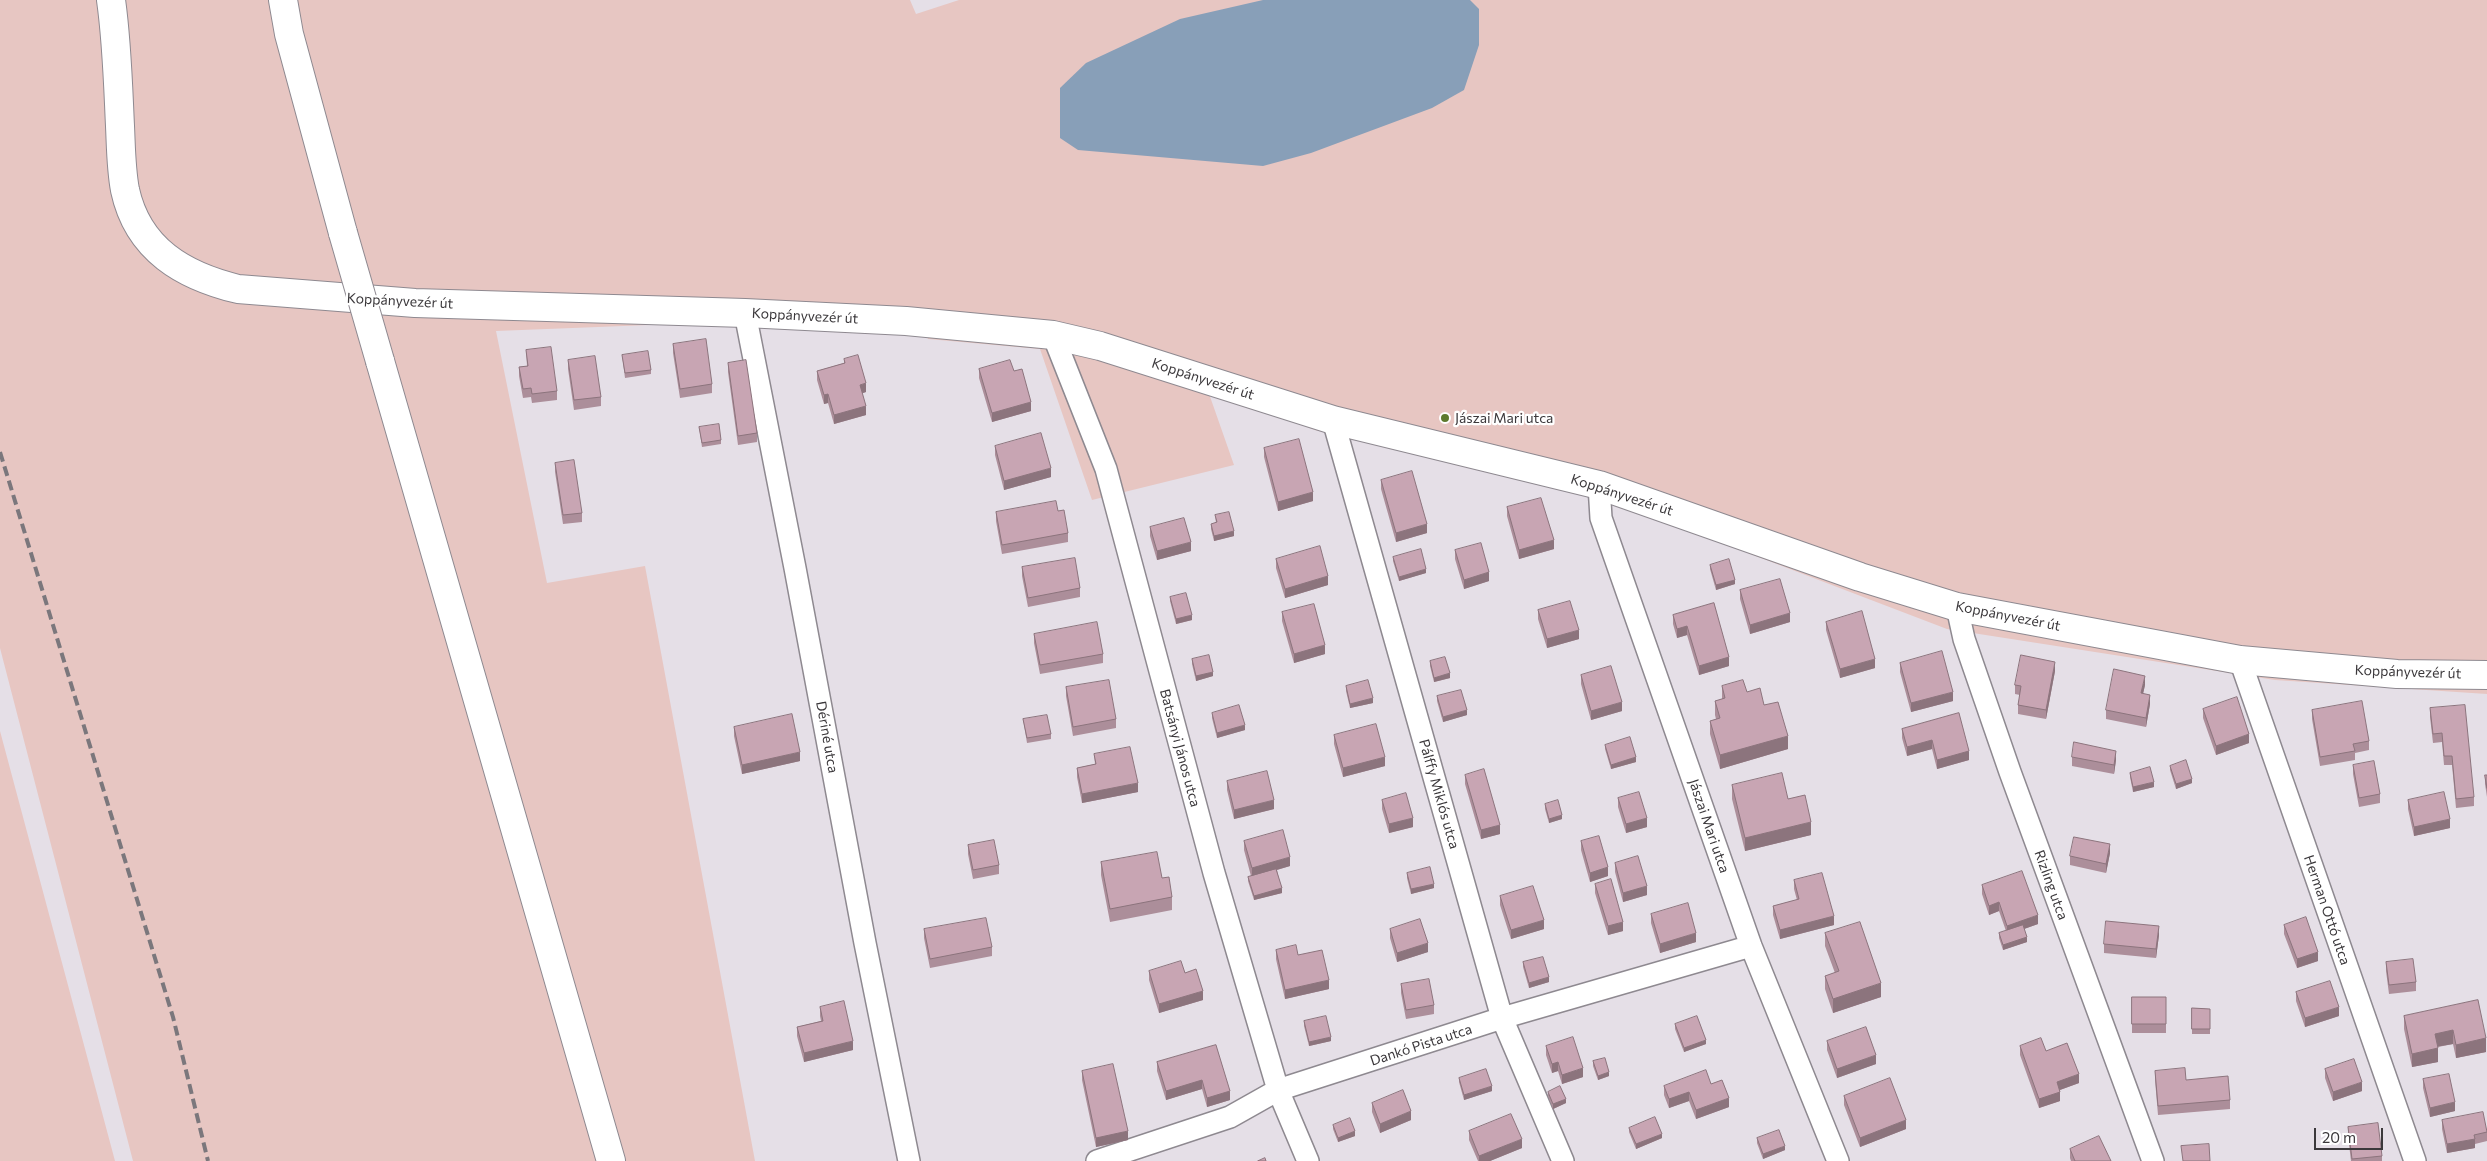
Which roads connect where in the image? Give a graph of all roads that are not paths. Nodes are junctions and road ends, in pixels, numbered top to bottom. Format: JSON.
{"nodes":[{"id":1,"x":111,"y":0,"type":"edge"},
{"id":2,"x":283,"y":0,"type":"edge"},
{"id":3,"x":745,"y":313,"type":"junction"},
{"id":4,"x":1053,"y":336,"type":"junction"},
{"id":5,"x":1333,"y":420,"type":"junction"},
{"id":6,"x":1599,"y":485,"type":"junction"},
{"id":7,"x":1957,"y":607,"type":"junction"},
{"id":8,"x":2240,"y":660,"type":"junction"},
{"id":9,"x":2487,"y":674,"type":"edge"},
{"id":10,"x":1751,"y":946,"type":"junction"},
{"id":11,"x":1502,"y":1018,"type":"junction"},
{"id":12,"x":1278,"y":1090,"type":"junction"},
{"id":13,"x":611,"y":1161,"type":"edge"},
{"id":14,"x":909,"y":1161,"type":"edge"},
{"id":15,"x":1096,"y":1161,"type":"edge"},
{"id":16,"x":1308,"y":1161,"type":"edge"},
{"id":17,"x":1563,"y":1161,"type":"edge"},
{"id":18,"x":1838,"y":1161,"type":"edge"},
{"id":19,"x":2153,"y":1161,"type":"edge"},
{"id":20,"x":2415,"y":1161,"type":"edge"}],
"edges":[{"from":1,"to":3,"type":"street","name":"Koppányvezér út"},
{"from":2,"to":13,"type":"street","bridge":true},
{"from":3,"to":4,"type":"street","name":"Koppányvezér út"},
{"from":3,"to":14,"type":"street","name":"Dériné utca"},
{"from":4,"to":5,"type":"street","name":"Koppányvezér út"},
{"from":4,"to":12,"type":"street","name":"Batsányi János utca"},
{"from":5,"to":6,"type":"street","name":"Koppányvezér út"},
{"from":5,"to":11,"type":"street","name":"Pálffy Miklós utca"},
{"from":6,"to":7,"type":"street","name":"Koppányvezér út"},
{"from":6,"to":10,"type":"street","name":"Jászai Mari utca"},
{"from":7,"to":8,"type":"street","name":"Koppányvezér út"},
{"from":7,"to":19,"type":"street","name":"Rizling utca"},
{"from":8,"to":9,"type":"street","name":"Koppányvezér út"},
{"from":8,"to":20,"type":"street","name":"Herman Ottó utca"},
{"from":10,"to":11,"type":"street","name":"Dankó Pista utca"},
{"from":10,"to":18,"type":"street","name":"Jászai Mari utca"},
{"from":11,"to":12,"type":"street","name":"Dankó Pista utca"},
{"from":11,"to":17,"type":"street","name":"Pálffy Miklós utca"},
{"from":12,"to":15,"type":"street","name":"Dankó Pista utca"},
{"from":12,"to":16,"type":"street","name":"Batsányi János utca"}]}
